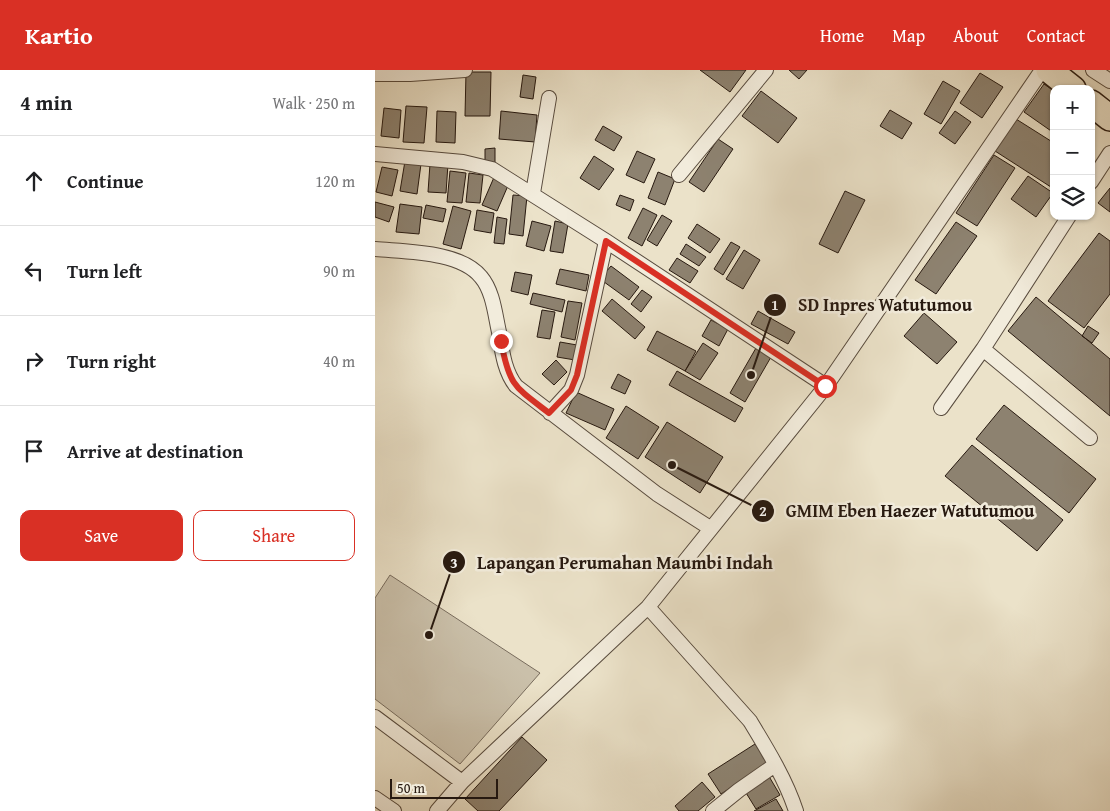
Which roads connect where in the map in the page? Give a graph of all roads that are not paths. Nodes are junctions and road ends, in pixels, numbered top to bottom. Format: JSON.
{"nodes":[{"id":1,"x":465,"y":70,"type":"edge"},
{"id":2,"x":766,"y":70,"type":"edge"},
{"id":3,"x":1093,"y":70,"type":"edge"},
{"id":4,"x":375,"y":74,"type":"edge"},
{"id":5,"x":1055,"y":75,"type":"edge"},
{"id":6,"x":1110,"y":81,"type":"edge"},
{"id":7,"x":549,"y":98,"type":"dead end"},
{"id":8,"x":1095,"y":107,"type":"edge"},
{"id":9,"x":1110,"y":118,"type":"edge"},
{"id":10,"x":1110,"y":153,"type":"edge"},
{"id":11,"x":375,"y":154,"type":"edge"},
{"id":12,"x":679,"y":175,"type":"dead end"},
{"id":13,"x":1095,"y":176,"type":"edge"},
{"id":14,"x":533,"y":194,"type":"junction"},
{"id":15,"x":1066,"y":220,"type":"edge"},
{"id":16,"x":606,"y":241,"type":"junction"},
{"id":17,"x":375,"y":249,"type":"edge"},
{"id":18,"x":983,"y":349,"type":"junction"},
{"id":19,"x":825,"y":386,"type":"junction"},
{"id":20,"x":941,"y":408,"type":"dead end"},
{"id":21,"x":549,"y":413,"type":"junction"},
{"id":22,"x":1090,"y":438,"type":"dead end"},
{"id":23,"x":710,"y":528,"type":"junction"},
{"id":24,"x":648,"y":607,"type":"junction"},
{"id":25,"x":375,"y":717,"type":"edge"},
{"id":26,"x":775,"y":765,"type":"junction"},
{"id":27,"x":462,"y":782,"type":"junction"},
{"id":28,"x":375,"y":798,"type":"edge"},
{"id":29,"x":717,"y":810,"type":"edge"},
{"id":30,"x":394,"y":811,"type":"edge"},
{"id":31,"x":437,"y":811,"type":"edge"},
{"id":32,"x":796,"y":811,"type":"edge"}],
"edges":[{"from":1,"to":4,"type":"street"},
{"from":2,"to":12,"type":"street"},
{"from":3,"to":6,"type":"street"},
{"from":5,"to":19,"type":"street"},
{"from":7,"to":14,"type":"street"},
{"from":8,"to":9,"type":"highway"},
{"from":10,"to":13,"type":"street"},
{"from":11,"to":14,"type":"street"},
{"from":14,"to":16,"type":"street"},
{"from":15,"to":18,"type":"street"},
{"from":16,"to":19,"type":"street"},
{"from":16,"to":21,"type":"street"},
{"from":17,"to":21,"type":"street"},
{"from":18,"to":20,"type":"street"},
{"from":18,"to":22,"type":"street"},
{"from":19,"to":23,"type":"street"},
{"from":21,"to":23,"type":"street"},
{"from":23,"to":24,"type":"street"},
{"from":24,"to":26,"type":"street"},
{"from":24,"to":27,"type":"street"},
{"from":25,"to":27,"type":"street"},
{"from":26,"to":29,"type":"street"},
{"from":26,"to":32,"type":"street"},
{"from":27,"to":31,"type":"street"},
{"from":28,"to":30,"type":"street"}]}
